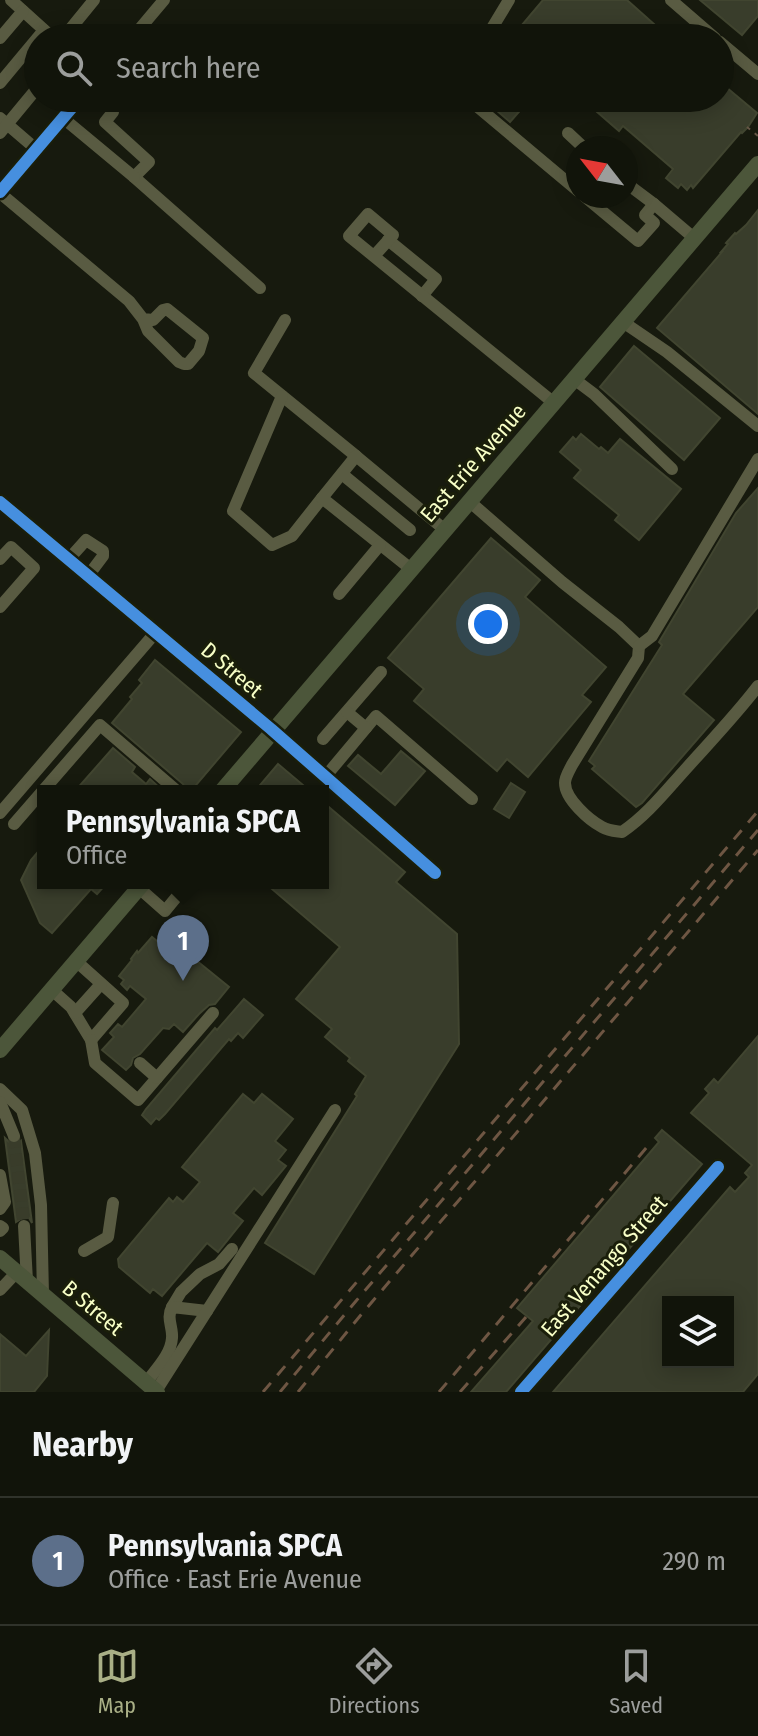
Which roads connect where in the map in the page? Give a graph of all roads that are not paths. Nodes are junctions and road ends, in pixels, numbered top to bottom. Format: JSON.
{"nodes":[{"id":1,"x":11,"y":0,"type":"edge"},
{"id":2,"x":94,"y":0,"type":"edge"},
{"id":3,"x":164,"y":0,"type":"edge"},
{"id":4,"x":509,"y":0,"type":"edge"},
{"id":5,"x":671,"y":0,"type":"edge"},
{"id":6,"x":23,"y":11,"type":"junction"},
{"id":7,"x":37,"y":24,"type":"edge"},
{"id":8,"x":74,"y":24,"type":"edge"},
{"id":9,"x":144,"y":24,"type":"edge"},
{"id":10,"x":494,"y":24,"type":"edge"},
{"id":11,"x":699,"y":24,"type":"edge"},
{"id":12,"x":0,"y":38,"type":"edge"},
{"id":13,"x":734,"y":54,"type":"edge"},
{"id":14,"x":24,"y":58,"type":"edge"},
{"id":15,"x":758,"y":74,"type":"edge"},
{"id":16,"x":0,"y":83,"type":"edge"},
{"id":17,"x":24,"y":102,"type":"edge"},
{"id":18,"x":68,"y":112,"type":"edge"},
{"id":19,"x":113,"y":112,"type":"edge"},
{"id":20,"x":484,"y":112,"type":"edge"},
{"id":21,"x":63,"y":118,"type":"junction"},
{"id":22,"x":2,"y":125,"type":"edge"},
{"id":23,"x":568,"y":133,"type":"dead end"},
{"id":24,"x":571,"y":136,"type":"edge"},
{"id":25,"x":36,"y":149,"type":"junction"},
{"id":26,"x":758,"y":164,"type":"edge"},
{"id":27,"x":134,"y":177,"type":"junction"},
{"id":28,"x":566,"y":181,"type":"edge"},
{"id":29,"x":0,"y":192,"type":"edge"},
{"id":30,"x":638,"y":192,"type":"edge"},
{"id":31,"x":654,"y":204,"type":"junction"},
{"id":32,"x":598,"y":208,"type":"edge"},
{"id":33,"x":694,"y":238,"type":"junction"},
{"id":34,"x":388,"y":240,"type":"junction"},
{"id":35,"x":374,"y":256,"type":"junction"},
{"id":36,"x":260,"y":288,"type":"dead end"},
{"id":37,"x":422,"y":296,"type":"junction"},
{"id":38,"x":143,"y":319,"type":"junction"},
{"id":39,"x":285,"y":320,"type":"dead end"},
{"id":40,"x":623,"y":322,"type":"junction"},
{"id":41,"x":574,"y":379,"type":"junction"},
{"id":42,"x":282,"y":396,"type":"junction"},
{"id":43,"x":554,"y":403,"type":"junction"},
{"id":44,"x":758,"y":426,"type":"edge"},
{"id":45,"x":356,"y":456,"type":"junction"},
{"id":46,"x":758,"y":459,"type":"edge"},
{"id":47,"x":672,"y":469,"type":"dead end"},
{"id":48,"x":342,"y":474,"type":"junction"},
{"id":49,"x":322,"y":498,"type":"junction"},
{"id":50,"x":469,"y":501,"type":"junction"},
{"id":51,"x":0,"y":502,"type":"edge"},
{"id":52,"x":410,"y":530,"type":"dead end"},
{"id":53,"x":445,"y":530,"type":"junction"},
{"id":54,"x":39,"y":535,"type":"junction"},
{"id":55,"x":380,"y":545,"type":"junction"},
{"id":56,"x":21,"y":556,"type":"junction"},
{"id":57,"x":0,"y":559,"type":"edge"},
{"id":58,"x":68,"y":560,"type":"junction"},
{"id":59,"x":411,"y":569,"type":"junction"},
{"id":60,"x":88,"y":576,"type":"junction"},
{"id":61,"x":339,"y":594,"type":"dead end"},
{"id":62,"x":0,"y":607,"type":"edge"},
{"id":63,"x":156,"y":632,"type":"junction"},
{"id":64,"x":639,"y":646,"type":"junction"},
{"id":65,"x":381,"y":672,"type":"dead end"},
{"id":66,"x":758,"y":686,"type":"edge"},
{"id":67,"x":347,"y":712,"type":"junction"},
{"id":68,"x":366,"y":728,"type":"junction"},
{"id":69,"x":273,"y":731,"type":"junction"},
{"id":70,"x":323,"y":739,"type":"dead end"},
{"id":71,"x":325,"y":777,"type":"junction"},
{"id":72,"x":48,"y":785,"type":"edge"},
{"id":73,"x":170,"y":785,"type":"edge"},
{"id":74,"x":227,"y":785,"type":"edge"},
{"id":75,"x":37,"y":798,"type":"edge"},
{"id":76,"x":472,"y":799,"type":"dead end"},
{"id":77,"x":0,"y":813,"type":"edge"},
{"id":78,"x":14,"y":824,"type":"dead end"},
{"id":79,"x":435,"y":873,"type":"dead end"},
{"id":80,"x":138,"y":889,"type":"edge"},
{"id":81,"x":144,"y":889,"type":"edge"},
{"id":82,"x":183,"y":889,"type":"edge"},
{"id":83,"x":76,"y":961,"type":"junction"},
{"id":84,"x":101,"y":984,"type":"junction"},
{"id":85,"x":52,"y":990,"type":"junction"},
{"id":86,"x":75,"y":1013,"type":"junction"},
{"id":87,"x":213,"y":1013,"type":"dead end"},
{"id":88,"x":91,"y":1040,"type":"junction"},
{"id":89,"x":0,"y":1050,"type":"edge"},
{"id":90,"x":140,"y":1063,"type":"dead end"},
{"id":91,"x":157,"y":1078,"type":"junction"},
{"id":92,"x":0,"y":1089,"type":"edge"},
{"id":93,"x":0,"y":1102,"type":"edge"},
{"id":94,"x":335,"y":1110,"type":"dead end"},
{"id":95,"x":14,"y":1136,"type":"tunnel mouth"},
{"id":96,"x":718,"y":1167,"type":"dead end"},
{"id":97,"x":0,"y":1175,"type":"edge"},
{"id":98,"x":113,"y":1203,"type":"dead end"},
{"id":99,"x":0,"y":1209,"type":"edge"},
{"id":100,"x":24,"y":1226,"type":"tunnel mouth"},
{"id":101,"x":232,"y":1249,"type":"dead end"},
{"id":102,"x":84,"y":1251,"type":"dead end"},
{"id":103,"x":0,"y":1258,"type":"edge"},
{"id":104,"x":22,"y":1276,"type":"junction"},
{"id":105,"x":0,"y":1290,"type":"edge"},
{"id":106,"x":43,"y":1295,"type":"junction"},
{"id":107,"x":172,"y":1307,"type":"junction"},
{"id":108,"x":207,"y":1311,"type":"junction"},
{"id":109,"x":153,"y":1388,"type":"edge"},
{"id":110,"x":521,"y":1392,"type":"edge"}],
"edges":[{"from":1,"to":6,"type":"street"},
{"from":2,"to":8,"type":"street"},
{"from":3,"to":9,"type":"street"},
{"from":4,"to":10,"type":"street"},
{"from":5,"to":11,"type":"street"},
{"from":6,"to":7,"type":"street"},
{"from":6,"to":12,"type":"street"},
{"from":13,"to":15,"type":"street"},
{"from":14,"to":16,"type":"street"},
{"from":17,"to":22,"type":"street"},
{"from":18,"to":21,"type":"street"},
{"from":19,"to":27,"type":"street"},
{"from":20,"to":28,"type":"street"},
{"from":21,"to":25,"type":"street"},
{"from":21,"to":27,"type":"street"},
{"from":22,"to":25,"type":"street"},
{"from":23,"to":24,"type":"street"},
{"from":25,"to":29,"type":"street"},
{"from":26,"to":33,"type":"main road","name":"East Erie Avenue"},
{"from":27,"to":36,"type":"street"},
{"from":29,"to":38,"type":"street"},
{"from":30,"to":31,"type":"street"},
{"from":31,"to":32,"type":"street"},
{"from":31,"to":33,"type":"street"},
{"from":33,"to":40,"type":"main road","name":"East Erie Avenue"},
{"from":34,"to":35,"type":"street"},
{"from":34,"to":35,"type":"street"},
{"from":34,"to":37,"type":"street"},
{"from":35,"to":37,"type":"street"},
{"from":37,"to":43,"type":"street"},
{"from":38,"to":38,"type":"street"},
{"from":39,"to":42,"type":"street"},
{"from":40,"to":41,"type":"main road","name":"East Erie Avenue"},
{"from":40,"to":44,"type":"street"},
{"from":41,"to":43,"type":"main road","name":"East Erie Avenue"},
{"from":41,"to":47,"type":"street"},
{"from":42,"to":45,"type":"street"},
{"from":42,"to":49,"type":"street"},
{"from":43,"to":50,"type":"main road","name":"East Erie Avenue"},
{"from":45,"to":48,"type":"street"},
{"from":45,"to":53,"type":"street"},
{"from":46,"to":64,"type":"street"},
{"from":48,"to":49,"type":"street"},
{"from":48,"to":52,"type":"street"},
{"from":49,"to":55,"type":"street"},
{"from":50,"to":53,"type":"main road","name":"East Erie Avenue"},
{"from":50,"to":64,"type":"street"},
{"from":51,"to":54,"type":"street","name":"D Street"},
{"from":53,"to":59,"type":"main road","name":"East Erie Avenue"},
{"from":54,"to":56,"type":"street"},
{"from":54,"to":58,"type":"street","name":"D Street"},
{"from":55,"to":59,"type":"street"},
{"from":55,"to":61,"type":"street"},
{"from":56,"to":57,"type":"street"},
{"from":56,"to":62,"type":"street"},
{"from":58,"to":60,"type":"street","name":"D Street"},
{"from":58,"to":60,"type":"street"},
{"from":59,"to":69,"type":"main road","name":"East Erie Avenue"},
{"from":60,"to":63,"type":"street","name":"D Street"},
{"from":63,"to":69,"type":"street","name":"D Street"},
{"from":63,"to":77,"type":"street"},
{"from":64,"to":66,"type":"street"},
{"from":65,"to":67,"type":"street"},
{"from":67,"to":68,"type":"street"},
{"from":67,"to":70,"type":"street"},
{"from":68,"to":71,"type":"street"},
{"from":68,"to":76,"type":"street"},
{"from":69,"to":71,"type":"street","name":"D Street"},
{"from":69,"to":74,"type":"main road","name":"East Erie Avenue"},
{"from":71,"to":79,"type":"street","name":"D Street"},
{"from":72,"to":73,"type":"street"},
{"from":75,"to":78,"type":"street"},
{"from":80,"to":83,"type":"main road"},
{"from":81,"to":82,"type":"street"},
{"from":83,"to":84,"type":"street"},
{"from":83,"to":85,"type":"main road"},
{"from":84,"to":86,"type":"street"},
{"from":84,"to":88,"type":"street"},
{"from":85,"to":86,"type":"street"},
{"from":85,"to":89,"type":"main road"},
{"from":86,"to":88,"type":"street"},
{"from":87,"to":91,"type":"street"},
{"from":88,"to":91,"type":"street"},
{"from":90,"to":91,"type":"street"},
{"from":92,"to":106,"type":"street"},
{"from":93,"to":95,"type":"street"},
{"from":94,"to":108,"type":"street"},
{"from":96,"to":110,"type":"street","name":"East Venango Street"},
{"from":97,"to":99,"type":"street"},
{"from":98,"to":102,"type":"street"},
{"from":100,"to":104,"type":"street"},
{"from":101,"to":107,"type":"street"},
{"from":103,"to":104,"type":"main road","name":"B Street"},
{"from":104,"to":105,"type":"street"},
{"from":104,"to":106,"type":"main road","name":"B Street"},
{"from":106,"to":109,"type":"main road","name":"B Street"},
{"from":107,"to":108,"type":"street"},
{"from":107,"to":109,"type":"street"},
{"from":108,"to":109,"type":"street"}]}
